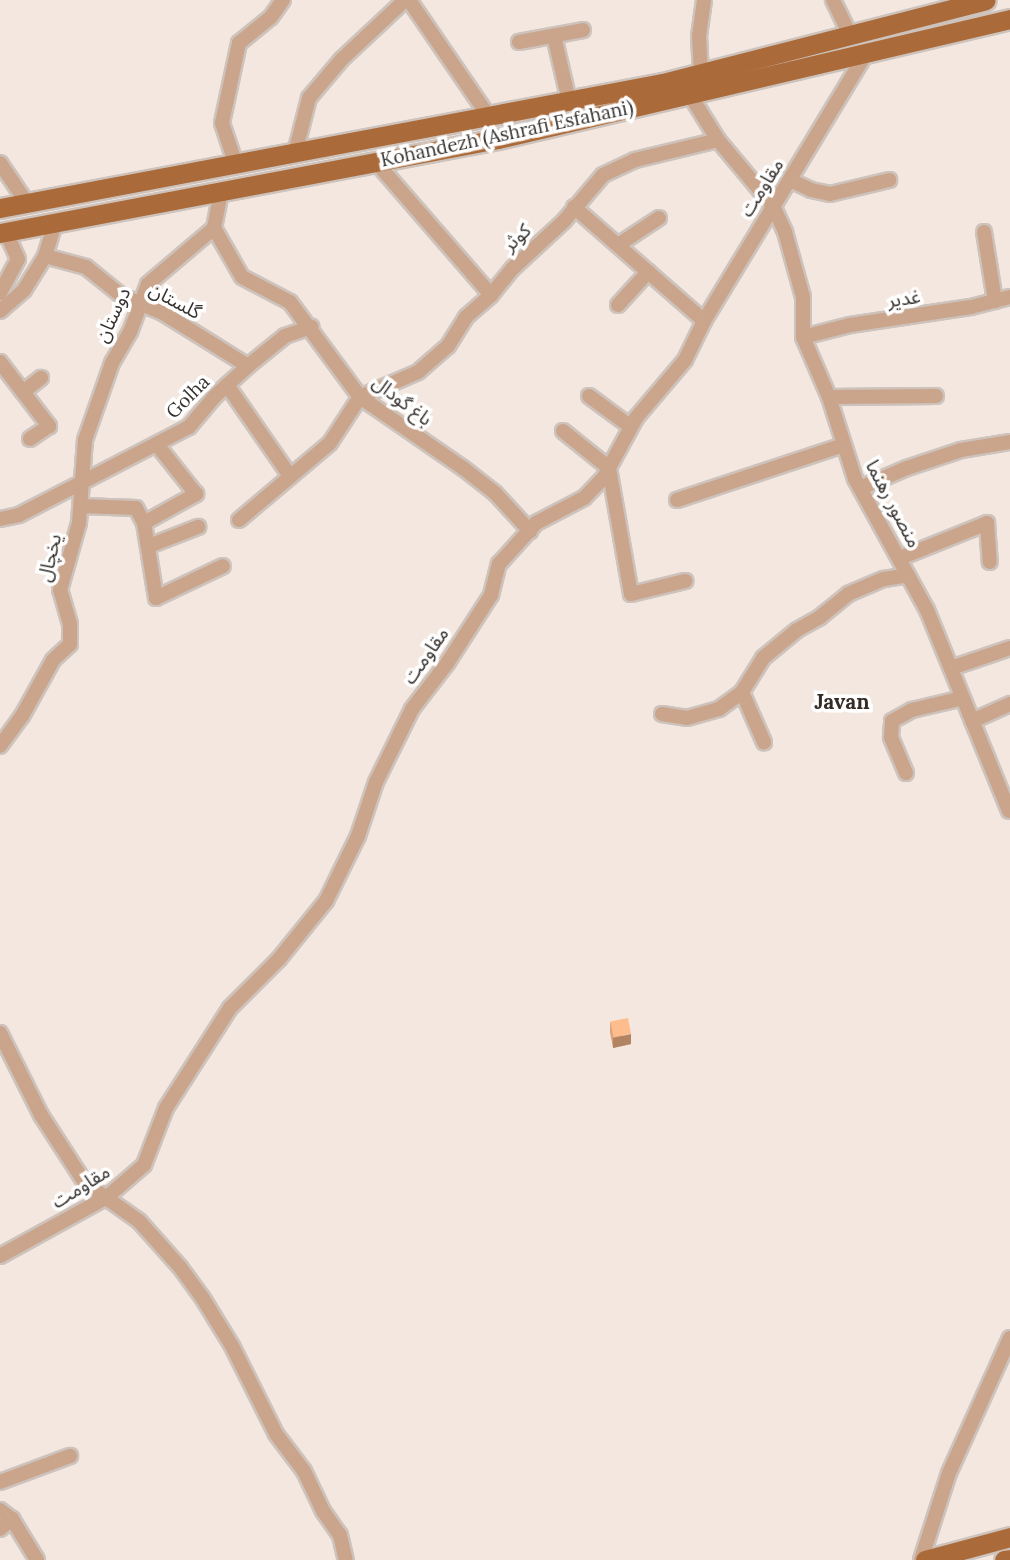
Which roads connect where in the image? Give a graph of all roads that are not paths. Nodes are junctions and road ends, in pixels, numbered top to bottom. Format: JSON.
{"nodes":[{"id":1,"x":283,"y":0,"type":"edge"},
{"id":2,"x":407,"y":0,"type":"edge"},
{"id":3,"x":704,"y":0,"type":"edge"},
{"id":4,"x":833,"y":0,"type":"edge"},
{"id":5,"x":972,"y":2,"type":"edge"},
{"id":6,"x":1010,"y":19,"type":"edge"},
{"id":7,"x":583,"y":30,"type":"dead end"},
{"id":8,"x":850,"y":35,"type":"junction"},
{"id":9,"x":554,"y":36,"type":"junction"},
{"id":10,"x":519,"y":42,"type":"dead end"},
{"id":11,"x":866,"y":54,"type":"junction"},
{"id":12,"x":701,"y":74,"type":"junction"},
{"id":13,"x":663,"y":83,"type":"junction"},
{"id":14,"x":690,"y":94,"type":"junction"},
{"id":15,"x":569,"y":101,"type":"junction"},
{"id":16,"x":522,"y":111,"type":"junction"},
{"id":17,"x":489,"y":117,"type":"junction"},
{"id":18,"x":576,"y":121,"type":"junction"},
{"id":19,"x":718,"y":140,"type":"junction"},
{"id":20,"x":295,"y":153,"type":"junction"},
{"id":21,"x":416,"y":154,"type":"junction"},
{"id":22,"x":375,"y":161,"type":"junction"},
{"id":23,"x":0,"y":163,"type":"edge"},
{"id":24,"x":236,"y":165,"type":"junction"},
{"id":25,"x":790,"y":180,"type":"junction"},
{"id":26,"x":889,"y":180,"type":"dead end"},
{"id":27,"x":221,"y":191,"type":"junction"},
{"id":28,"x":27,"y":203,"type":"junction"},
{"id":29,"x":574,"y":206,"type":"junction"},
{"id":30,"x":774,"y":206,"type":"junction"},
{"id":31,"x":0,"y":208,"type":"edge"},
{"id":32,"x":659,"y":218,"type":"dead end"},
{"id":33,"x":55,"y":223,"type":"junction"},
{"id":34,"x":214,"y":228,"type":"junction"},
{"id":35,"x":984,"y":232,"type":"dead end"},
{"id":36,"x":3,"y":233,"type":"edge"},
{"id":37,"x":618,"y":245,"type":"junction"},
{"id":38,"x":45,"y":256,"type":"junction"},
{"id":39,"x":648,"y":272,"type":"junction"},
{"id":40,"x":0,"y":293,"type":"edge"},
{"id":41,"x":491,"y":295,"type":"junction"},
{"id":42,"x":1010,"y":297,"type":"edge"},
{"id":43,"x":995,"y":301,"type":"junction"},
{"id":44,"x":142,"y":304,"type":"junction"},
{"id":45,"x":618,"y":305,"type":"dead end"},
{"id":46,"x":0,"y":311,"type":"edge"},
{"id":47,"x":704,"y":321,"type":"junction"},
{"id":48,"x":311,"y":327,"type":"junction"},
{"id":49,"x":803,"y":337,"type":"junction"},
{"id":50,"x":0,"y":362,"type":"edge"},
{"id":51,"x":248,"y":366,"type":"junction"},
{"id":52,"x":41,"y":378,"type":"dead end"},
{"id":53,"x":228,"y":385,"type":"junction"},
{"id":54,"x":23,"y":392,"type":"junction"},
{"id":55,"x":589,"y":396,"type":"dead end"},
{"id":56,"x":936,"y":396,"type":"dead end"},
{"id":57,"x":360,"y":397,"type":"junction"},
{"id":58,"x":829,"y":397,"type":"junction"},
{"id":59,"x":631,"y":427,"type":"junction"},
{"id":60,"x":564,"y":431,"type":"dead end"},
{"id":61,"x":30,"y":439,"type":"dead end"},
{"id":62,"x":1010,"y":442,"type":"edge"},
{"id":63,"x":843,"y":445,"type":"junction"},
{"id":64,"x":158,"y":446,"type":"junction"},
{"id":65,"x":609,"y":468,"type":"junction"},
{"id":66,"x":290,"y":476,"type":"junction"},
{"id":67,"x":84,"y":481,"type":"junction"},
{"id":68,"x":860,"y":488,"type":"junction"},
{"id":69,"x":677,"y":500,"type":"dead end"},
{"id":70,"x":81,"y":506,"type":"junction"},
{"id":71,"x":0,"y":519,"type":"edge"},
{"id":72,"x":239,"y":520,"type":"dead end"},
{"id":73,"x":144,"y":523,"type":"junction"},
{"id":74,"x":198,"y":527,"type":"dead end"},
{"id":75,"x":530,"y":531,"type":"junction"},
{"id":76,"x":149,"y":546,"type":"junction"},
{"id":77,"x":900,"y":558,"type":"junction"},
{"id":78,"x":990,"y":562,"type":"dead end"},
{"id":79,"x":223,"y":566,"type":"dead end"},
{"id":80,"x":908,"y":575,"type":"junction"},
{"id":81,"x":685,"y":581,"type":"dead end"},
{"id":82,"x":1010,"y":648,"type":"edge"},
{"id":83,"x":951,"y":668,"type":"junction"},
{"id":84,"x":742,"y":692,"type":"junction"},
{"id":85,"x":963,"y":698,"type":"junction"},
{"id":86,"x":1010,"y":704,"type":"edge"},
{"id":87,"x":662,"y":713,"type":"dead end"},
{"id":88,"x":972,"y":721,"type":"junction"},
{"id":89,"x":765,"y":742,"type":"dead end"},
{"id":90,"x":0,"y":746,"type":"edge"},
{"id":91,"x":906,"y":773,"type":"dead end"},
{"id":92,"x":1009,"y":811,"type":"edge"},
{"id":93,"x":0,"y":1033,"type":"edge"},
{"id":94,"x":107,"y":1197,"type":"junction"},
{"id":95,"x":0,"y":1256,"type":"edge"},
{"id":96,"x":1010,"y":1338,"type":"edge"},
{"id":97,"x":70,"y":1455,"type":"dead end"},
{"id":98,"x":0,"y":1482,"type":"edge"},
{"id":99,"x":6,"y":1515,"type":"edge"},
{"id":100,"x":0,"y":1529,"type":"edge"},
{"id":101,"x":1010,"y":1537,"type":"edge"},
{"id":102,"x":1010,"y":1559,"type":"edge"},
{"id":103,"x":37,"y":1560,"type":"edge"},
{"id":104,"x":346,"y":1560,"type":"edge"},
{"id":105,"x":923,"y":1560,"type":"edge"},
{"id":106,"x":1004,"y":1560,"type":"edge"}],
"edges":[{"from":1,"to":24,"type":"street"},
{"from":2,"to":17,"type":"street"},
{"from":2,"to":20,"type":"street"},
{"from":3,"to":12,"type":"street"},
{"from":4,"to":8,"type":"street"},
{"from":5,"to":8,"type":"main road","name":"Kohandezh (Ashrafi Esfahani)"},
{"from":6,"to":11,"type":"main road","name":"Kohandezh (Ashrafi Esfahani)"},
{"from":7,"to":9,"type":"street"},
{"from":8,"to":12,"type":"main road","name":"Kohandezh (Ashrafi Esfahani)"},
{"from":9,"to":10,"type":"street"},
{"from":9,"to":15,"type":"street"},
{"from":11,"to":14,"type":"main road","name":"Kohandezh (Ashrafi Esfahani)"},
{"from":11,"to":25,"type":"street","name":"مقاومت"},
{"from":12,"to":13,"type":"main road","name":"Kohandezh (Ashrafi Esfahani)"},
{"from":13,"to":15,"type":"main road","name":"Kohandezh (Ashrafi Esfahani)"},
{"from":13,"to":18,"type":"main road"},
{"from":14,"to":18,"type":"main road","name":"Kohandezh (Ashrafi Esfahani)"},
{"from":14,"to":19,"type":"street","name":"منصور رهنما"},
{"from":15,"to":16,"type":"main road","name":"Kohandezh (Ashrafi Esfahani)"},
{"from":16,"to":17,"type":"main road","name":"Kohandezh (Ashrafi Esfahani)"},
{"from":16,"to":21,"type":"main road"},
{"from":17,"to":20,"type":"main road","name":"Kohandezh (Ashrafi Esfahani)"},
{"from":18,"to":21,"type":"main road","name":"Kohandezh (Ashrafi Esfahani)"},
{"from":19,"to":29,"type":"street","name":"کوثر"},
{"from":19,"to":30,"type":"street","name":"منصور رهنما"},
{"from":20,"to":24,"type":"main road","name":"Kohandezh (Ashrafi Esfahani)"},
{"from":21,"to":22,"type":"main road","name":"Kohandezh (Ashrafi Esfahani)"},
{"from":22,"to":27,"type":"main road","name":"Kohandezh (Ashrafi Esfahani)"},
{"from":22,"to":41,"type":"street"},
{"from":23,"to":28,"type":"street"},
{"from":24,"to":28,"type":"main road","name":"Kohandezh (Ashrafi Esfahani)"},
{"from":25,"to":26,"type":"street"},
{"from":25,"to":30,"type":"street","name":"مقاومت"},
{"from":27,"to":33,"type":"main road","name":"Kohandezh (Ashrafi Esfahani)"},
{"from":27,"to":34,"type":"street"},
{"from":28,"to":31,"type":"main road","name":"Kohandezh (Ashrafi Esfahani)"},
{"from":29,"to":37,"type":"street"},
{"from":29,"to":41,"type":"street","name":"کوثر"},
{"from":30,"to":47,"type":"street","name":"مقاومت"},
{"from":30,"to":49,"type":"street","name":"منصور رهنما"},
{"from":32,"to":37,"type":"street"},
{"from":33,"to":36,"type":"main road","name":"Kohandezh (Ashrafi Esfahani)"},
{"from":33,"to":38,"type":"street"},
{"from":34,"to":44,"type":"street","name":"دوستان"},
{"from":34,"to":48,"type":"street","name":"باغ گودال"},
{"from":35,"to":43,"type":"street"},
{"from":36,"to":40,"type":"street"},
{"from":37,"to":39,"type":"street"},
{"from":38,"to":44,"type":"street","name":"گلستان"},
{"from":38,"to":46,"type":"street"},
{"from":39,"to":45,"type":"street"},
{"from":39,"to":47,"type":"street"},
{"from":41,"to":57,"type":"street","name":"کوثر"},
{"from":42,"to":43,"type":"street","name":"غدیر"},
{"from":43,"to":49,"type":"street","name":"غدیر"},
{"from":44,"to":51,"type":"street","name":"گلستان"},
{"from":44,"to":67,"type":"street","name":"دوستان"},
{"from":47,"to":59,"type":"street","name":"مقاومت"},
{"from":48,"to":51,"type":"street","name":"Golha"},
{"from":48,"to":57,"type":"street","name":"باغ گودال"},
{"from":49,"to":58,"type":"street","name":"منصور رهنما"},
{"from":50,"to":54,"type":"street"},
{"from":51,"to":53,"type":"street","name":"Golha"},
{"from":52,"to":54,"type":"street"},
{"from":53,"to":64,"type":"street","name":"Golha"},
{"from":53,"to":66,"type":"street"},
{"from":54,"to":61,"type":"street"},
{"from":55,"to":59,"type":"street"},
{"from":56,"to":58,"type":"street"},
{"from":57,"to":66,"type":"street"},
{"from":57,"to":75,"type":"street","name":"باغ گودال"},
{"from":58,"to":63,"type":"street","name":"منصور رهنما"},
{"from":59,"to":65,"type":"street","name":"مقاومت"},
{"from":60,"to":65,"type":"street"},
{"from":62,"to":68,"type":"street"},
{"from":63,"to":68,"type":"street","name":"منصور رهنما"},
{"from":63,"to":69,"type":"street"},
{"from":64,"to":67,"type":"street","name":"Golha"},
{"from":64,"to":73,"type":"street"},
{"from":65,"to":75,"type":"street","name":"مقاومت"},
{"from":65,"to":81,"type":"street"},
{"from":66,"to":72,"type":"street"},
{"from":67,"to":70,"type":"street","name":"یخچال"},
{"from":67,"to":71,"type":"street","name":"Golha"},
{"from":68,"to":77,"type":"street","name":"منصور رهنما"},
{"from":70,"to":73,"type":"street"},
{"from":70,"to":90,"type":"street","name":"یخچال"},
{"from":73,"to":76,"type":"street"},
{"from":74,"to":76,"type":"street"},
{"from":75,"to":94,"type":"street","name":"مقاومت"},
{"from":76,"to":79,"type":"street"},
{"from":77,"to":78,"type":"street"},
{"from":77,"to":80,"type":"street","name":"منصور رهنما"},
{"from":80,"to":83,"type":"street","name":"منصور رهنما"},
{"from":80,"to":84,"type":"street"},
{"from":82,"to":83,"type":"street"},
{"from":83,"to":85,"type":"street","name":"منصور رهنما"},
{"from":84,"to":87,"type":"street"},
{"from":84,"to":89,"type":"street"},
{"from":85,"to":88,"type":"street","name":"منصور رهنما"},
{"from":85,"to":91,"type":"street"},
{"from":86,"to":88,"type":"street"},
{"from":88,"to":92,"type":"street","name":"منصور رهنما"},
{"from":93,"to":94,"type":"street"},
{"from":94,"to":95,"type":"street","name":"مقاومت"},
{"from":94,"to":104,"type":"street"},
{"from":96,"to":105,"type":"street"},
{"from":97,"to":98,"type":"street"},
{"from":99,"to":100,"type":"street"},
{"from":99,"to":103,"type":"street"},
{"from":101,"to":105,"type":"main road"},
{"from":102,"to":106,"type":"main road"}]}
